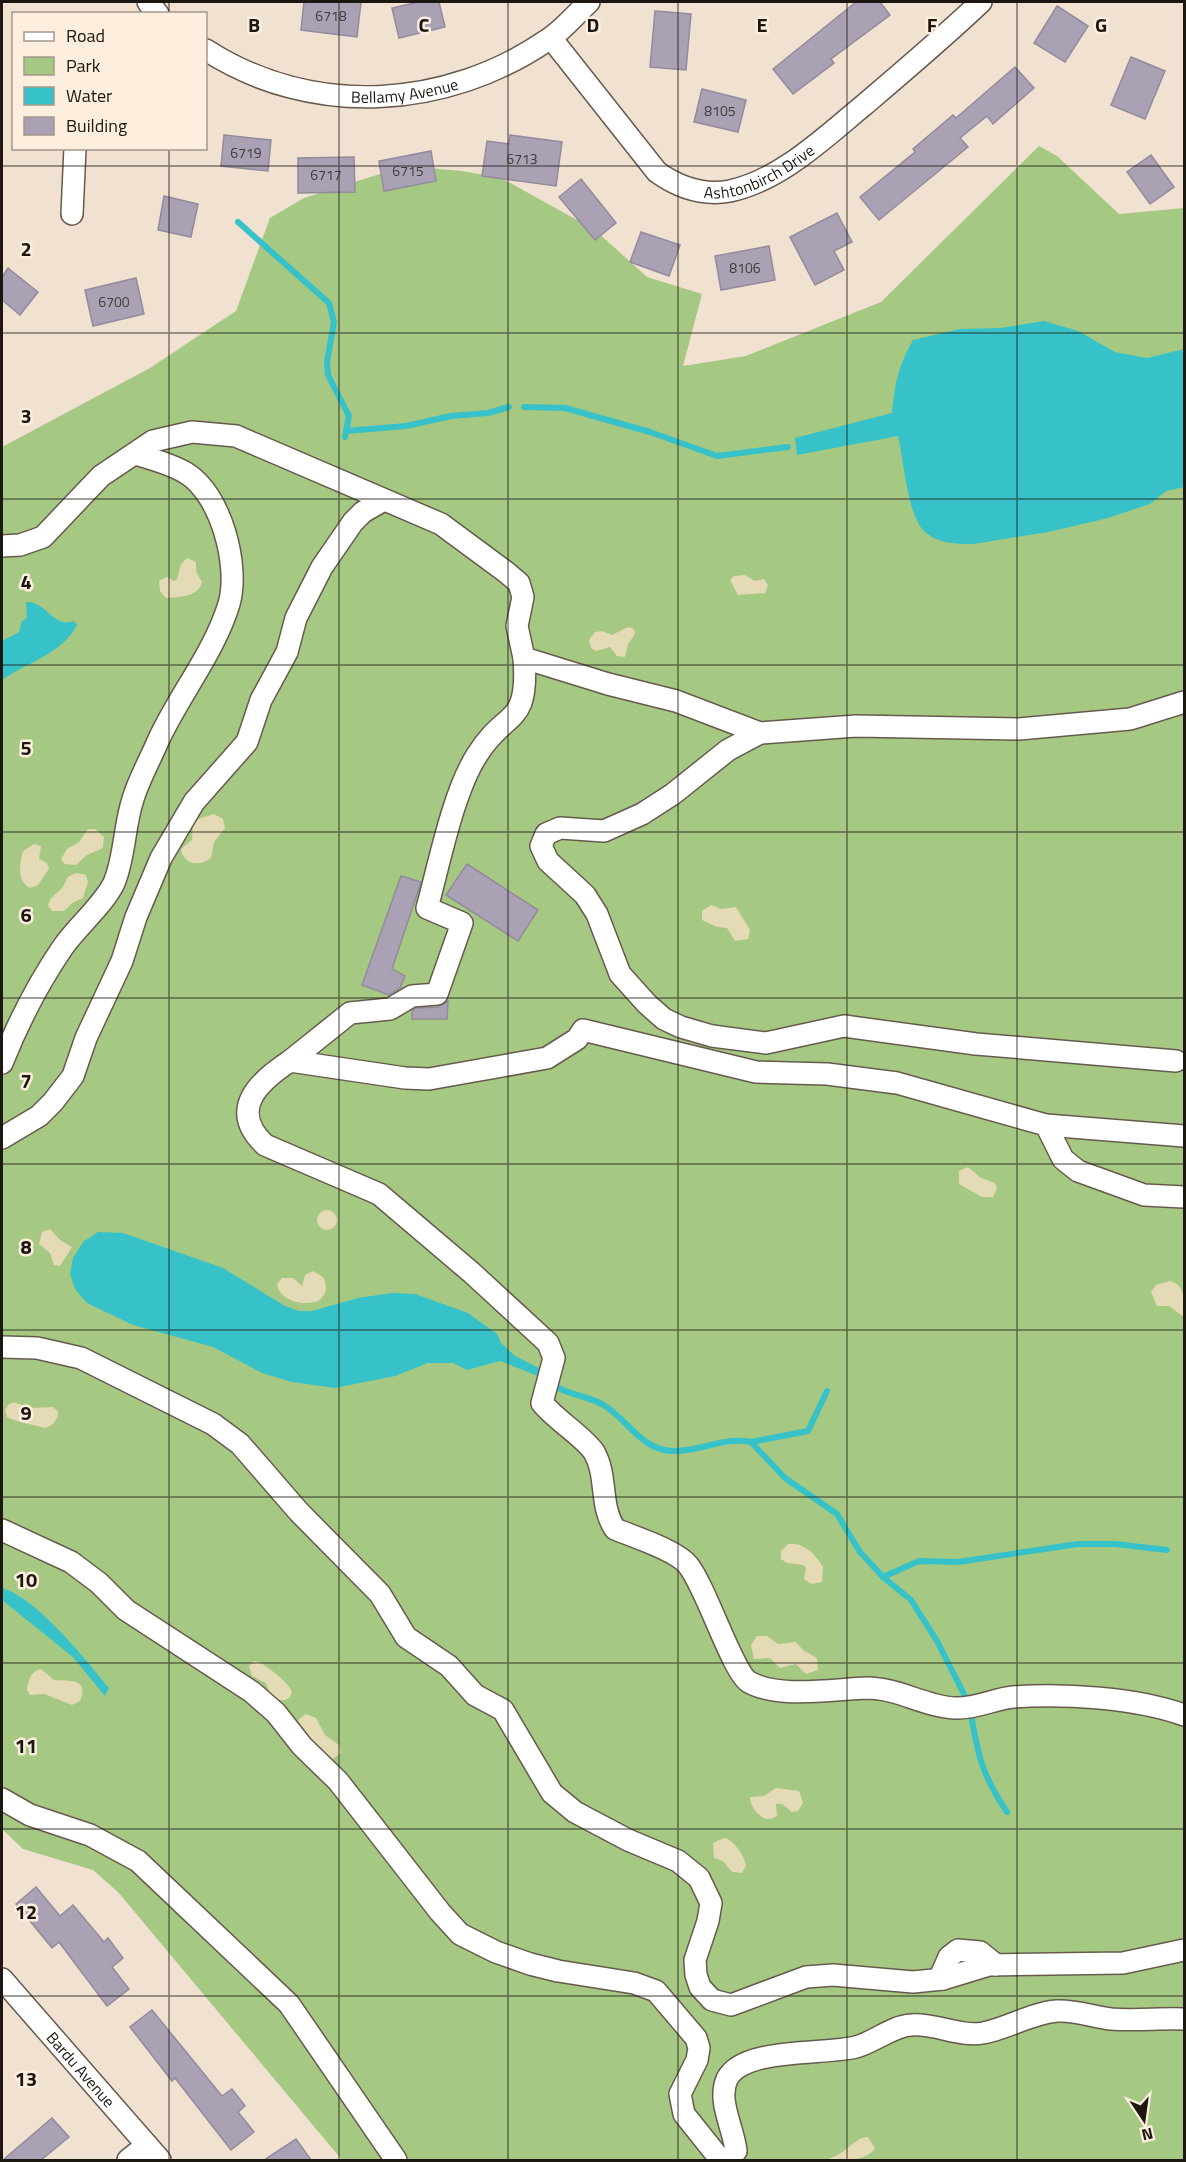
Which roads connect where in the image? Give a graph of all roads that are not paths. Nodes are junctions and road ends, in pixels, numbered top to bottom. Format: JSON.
{"nodes":[{"id":1,"x":589,"y":2,"type":"edge"},
{"id":2,"x":981,"y":2,"type":"edge"},
{"id":3,"x":551,"y":38,"type":"junction"},
{"id":4,"x":207,"y":51,"type":"edge"},
{"id":5,"x":75,"y":150,"type":"edge"},
{"id":6,"x":72,"y":214,"type":"dead end"},
{"id":7,"x":135,"y":454,"type":"junction"},
{"id":8,"x":384,"y":500,"type":"junction"},
{"id":9,"x":2,"y":546,"type":"edge"},
{"id":10,"x":524,"y":658,"type":"junction"},
{"id":11,"x":1185,"y":702,"type":"edge"},
{"id":12,"x":760,"y":733,"type":"junction"},
{"id":13,"x":290,"y":1061,"type":"junction"},
{"id":14,"x":1176,"y":1061,"type":"dead end"},
{"id":15,"x":2,"y":1063,"type":"edge"},
{"id":16,"x":1046,"y":1125,"type":"junction"},
{"id":17,"x":1185,"y":1136,"type":"edge"},
{"id":18,"x":2,"y":1138,"type":"edge"},
{"id":19,"x":1185,"y":1197,"type":"edge"},
{"id":20,"x":2,"y":1347,"type":"edge"},
{"id":21,"x":2,"y":1530,"type":"edge"},
{"id":22,"x":1185,"y":1715,"type":"edge"},
{"id":23,"x":2,"y":1799,"type":"edge"},
{"id":24,"x":1185,"y":1950,"type":"edge"},
{"id":25,"x":2,"y":1979,"type":"edge"},
{"id":26,"x":1185,"y":2019,"type":"edge"},
{"id":27,"x":154,"y":2153,"type":"edge"},
{"id":28,"x":128,"y":2160,"type":"edge"},
{"id":29,"x":396,"y":2160,"type":"edge"}],
"edges":[{"from":1,"to":3,"type":"street","name":"Bellamy Avenue"},
{"from":2,"to":3,"type":"street","name":"Ashtonbirch Drive"},
{"from":3,"to":4,"type":"street","name":"Bellamy Avenue"},
{"from":5,"to":6,"type":"street"},
{"from":7,"to":8,"type":"street"},
{"from":7,"to":9,"type":"street"},
{"from":7,"to":15,"type":"street"},
{"from":8,"to":10,"type":"street"},
{"from":8,"to":18,"type":"street"},
{"from":10,"to":12,"type":"street"},
{"from":10,"to":13,"type":"street"},
{"from":11,"to":12,"type":"street"},
{"from":12,"to":14,"type":"street"},
{"from":13,"to":16,"type":"street"},
{"from":13,"to":22,"type":"street"},
{"from":16,"to":17,"type":"street"},
{"from":16,"to":19,"type":"street"},
{"from":20,"to":24,"type":"street"},
{"from":21,"to":26,"type":"street"},
{"from":23,"to":29,"type":"street"},
{"from":25,"to":27,"type":"street","name":"Bardu Avenue"},
{"from":27,"to":28,"type":"street"}]}
